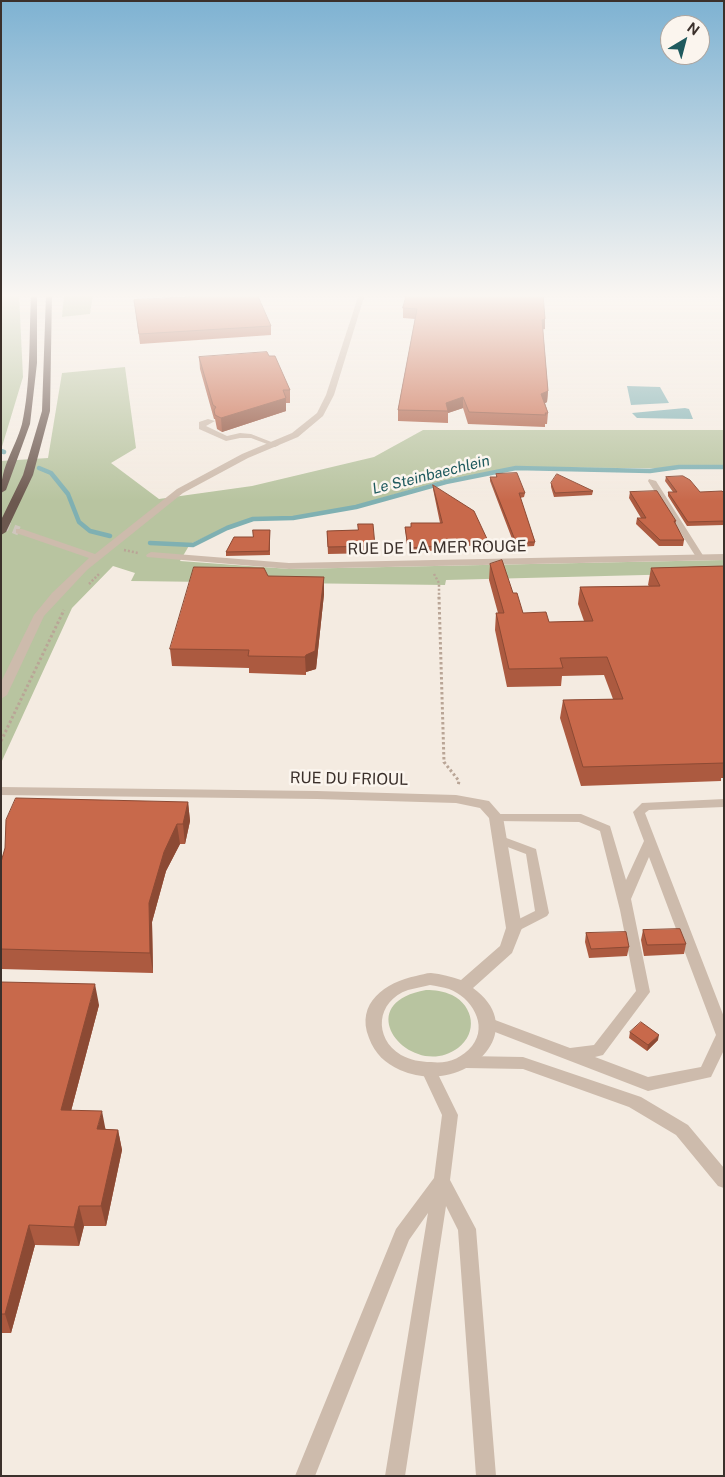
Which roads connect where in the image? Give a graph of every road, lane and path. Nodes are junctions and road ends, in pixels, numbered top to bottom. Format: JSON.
{"nodes":[{"id":1,"x":32,"y":363,"type":"edge"},
{"id":2,"x":47,"y":363,"type":"edge"},
{"id":3,"x":340,"y":363,"type":"edge"},
{"id":4,"x":211,"y":421,"type":"edge"},
{"id":5,"x":274,"y":445,"type":"junction"},
{"id":6,"x":652,"y":481,"type":"dead end"},
{"id":7,"x":1,"y":490,"type":"edge"},
{"id":8,"x":19,"y":530,"type":"tunnel mouth"},
{"id":9,"x":1,"y":532,"type":"edge"},
{"id":10,"x":125,"y":550,"type":"dead end"},
{"id":11,"x":151,"y":555,"type":"dead end"},
{"id":12,"x":118,"y":557,"type":"dead end"},
{"id":13,"x":700,"y":557,"type":"junction"},
{"id":14,"x":724,"y":557,"type":"edge"},
{"id":15,"x":96,"y":558,"type":"junction"},
{"id":16,"x":429,"y":563,"type":"junction"},
{"id":17,"x":104,"y":570,"type":"dead end"},
{"id":18,"x":85,"y":588,"type":"dead end"},
{"id":19,"x":66,"y":607,"type":"dead end"},
{"id":20,"x":1,"y":695,"type":"edge"},
{"id":21,"x":1,"y":741,"type":"edge"},
{"id":22,"x":1,"y":791,"type":"edge"},
{"id":23,"x":456,"y":799,"type":"junction"},
{"id":24,"x":724,"y":803,"type":"edge"},
{"id":25,"x":496,"y":817,"type":"junction"},
{"id":26,"x":501,"y":840,"type":"junction"},
{"id":27,"x":650,"y":841,"type":"junction"},
{"id":28,"x":625,"y":898,"type":"junction"},
{"id":29,"x":514,"y":928,"type":"junction"},
{"id":30,"x":463,"y":988,"type":"junction"},
{"id":31,"x":488,"y":1023,"type":"junction"},
{"id":32,"x":567,"y":1055,"type":"junction"},
{"id":33,"x":466,"y":1062,"type":"junction"},
{"id":34,"x":429,"y":1070,"type":"junction"},
{"id":35,"x":442,"y":1180,"type":"junction"},
{"id":36,"x":724,"y":1181,"type":"edge"},
{"id":37,"x":305,"y":1476,"type":"edge"},
{"id":38,"x":395,"y":1476,"type":"edge"},
{"id":39,"x":486,"y":1476,"type":"edge"}],
"edges":[{"from":1,"to":7,"type":"highway"},
{"from":2,"to":9,"type":"highway"},
{"from":3,"to":5,"type":"street"},
{"from":4,"to":5,"type":"lane"},
{"from":5,"to":15,"type":"street"},
{"from":6,"to":13,"type":"lane"},
{"from":8,"to":15,"type":"street"},
{"from":10,"to":12,"type":"path"},
{"from":11,"to":16,"type":"street","name":"RUE DE LA MER ROUGE"},
{"from":13,"to":14,"type":"street","name":"RUE DE LA MER ROUGE"},
{"from":13,"to":16,"type":"street","name":"RUE DE LA MER ROUGE"},
{"from":15,"to":20,"type":"street"},
{"from":16,"to":23,"type":"path"},
{"from":17,"to":18,"type":"path"},
{"from":19,"to":21,"type":"path"},
{"from":22,"to":23,"type":"street","name":"RUE DU FRIOUL"},
{"from":23,"to":25,"type":"street","name":"RUE DU FRIOUL"},
{"from":24,"to":27,"type":"lane"},
{"from":25,"to":26,"type":"street"},
{"from":25,"to":28,"type":"lane"},
{"from":26,"to":29,"type":"street"},
{"from":26,"to":29,"type":"lane"},
{"from":27,"to":28,"type":"lane"},
{"from":27,"to":32,"type":"lane"},
{"from":28,"to":32,"type":"lane"},
{"from":29,"to":30,"type":"street"},
{"from":30,"to":31,"type":"street"},
{"from":30,"to":34,"type":"street"},
{"from":31,"to":32,"type":"lane"},
{"from":31,"to":33,"type":"street"},
{"from":33,"to":34,"type":"street"},
{"from":33,"to":36,"type":"lane"},
{"from":34,"to":35,"type":"lane"},
{"from":35,"to":37,"type":"lane"},
{"from":35,"to":38,"type":"lane"},
{"from":35,"to":39,"type":"lane"}]}
